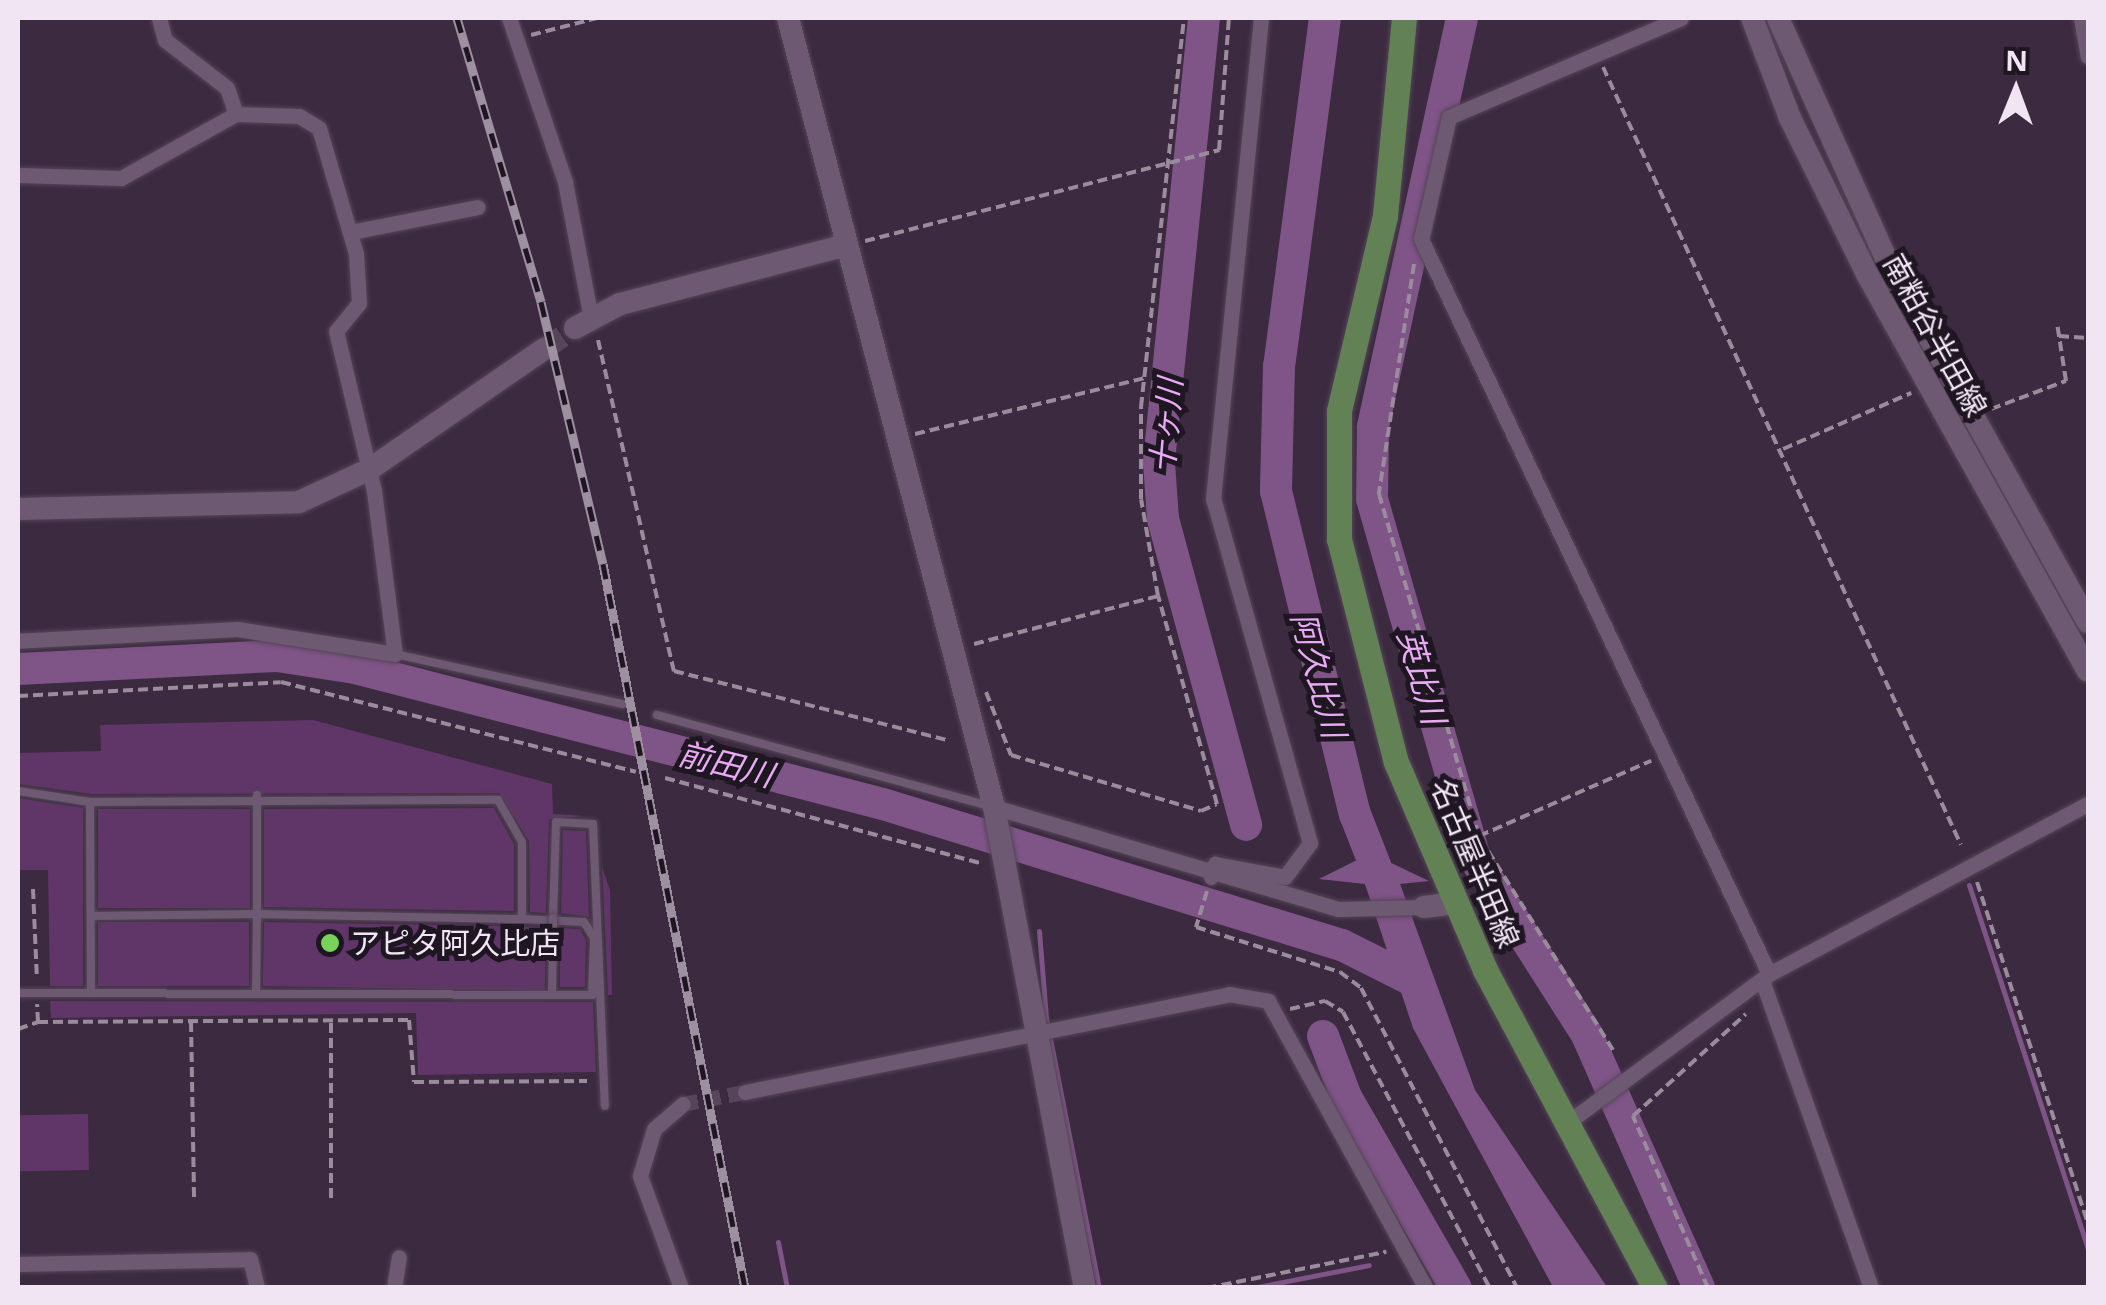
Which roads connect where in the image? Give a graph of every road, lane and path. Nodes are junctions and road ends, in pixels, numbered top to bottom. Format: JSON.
{"nodes":[{"id":1,"x":159,"y":18,"type":"edge"},
{"id":2,"x":509,"y":18,"type":"edge"},
{"id":3,"x":597,"y":18,"type":"edge"},
{"id":4,"x":788,"y":18,"type":"edge"},
{"id":5,"x":1184,"y":18,"type":"edge"},
{"id":6,"x":1230,"y":18,"type":"edge"},
{"id":7,"x":1261,"y":18,"type":"edge"},
{"id":8,"x":1404,"y":18,"type":"edge"},
{"id":9,"x":1682,"y":18,"type":"edge"},
{"id":10,"x":1752,"y":18,"type":"edge"},
{"id":11,"x":1778,"y":18,"type":"edge"},
{"id":12,"x":2081,"y":18,"type":"edge"},
{"id":13,"x":517,"y":39,"type":"junction"},
{"id":14,"x":1597,"y":54,"type":"junction"},
{"id":15,"x":2088,"y":56,"type":"edge"},
{"id":16,"x":236,"y":114,"type":"junction"},
{"id":17,"x":1169,"y":163,"type":"junction"},
{"id":18,"x":18,"y":175,"type":"edge"},
{"id":19,"x":478,"y":206,"type":"dead end"},
{"id":20,"x":351,"y":232,"type":"junction"},
{"id":21,"x":1421,"y":238,"type":"junction"},
{"id":22,"x":846,"y":246,"type":"junction"},
{"id":23,"x":2056,"y":322,"type":"dead end"},
{"id":24,"x":583,"y":323,"type":"junction"},
{"id":25,"x":2058,"y":336,"type":"junction"},
{"id":26,"x":2088,"y":338,"type":"edge"},
{"id":27,"x":544,"y":350,"type":"tunnel mouth"},
{"id":28,"x":1145,"y":378,"type":"junction"},
{"id":29,"x":1928,"y":386,"type":"junction"},
{"id":30,"x":1974,"y":418,"type":"junction"},
{"id":31,"x":896,"y":439,"type":"junction"},
{"id":32,"x":1783,"y":450,"type":"junction"},
{"id":33,"x":370,"y":469,"type":"junction"},
{"id":34,"x":18,"y":509,"type":"edge"},
{"id":35,"x":1158,"y":596,"type":"junction"},
{"id":36,"x":2088,"y":622,"type":"edge"},
{"id":37,"x":18,"y":641,"type":"edge"},
{"id":38,"x":395,"y":654,"type":"junction"},
{"id":39,"x":972,"y":656,"type":"dead end"},
{"id":40,"x":2088,"y":671,"type":"edge"},
{"id":41,"x":978,"y":672,"type":"dead end"},
{"id":42,"x":18,"y":696,"type":"edge"},
{"id":43,"x":622,"y":704,"type":"dead end"},
{"id":44,"x":656,"y":715,"type":"dead end"},
{"id":45,"x":946,"y":740,"type":"dead end"},
{"id":46,"x":1664,"y":755,"type":"junction"},
{"id":47,"x":636,"y":772,"type":"dead end"},
{"id":48,"x":665,"y":778,"type":"dead end"},
{"id":49,"x":18,"y":791,"type":"edge"},
{"id":50,"x":258,"y":795,"type":"junction"},
{"id":51,"x":90,"y":802,"type":"junction"},
{"id":52,"x":2088,"y":804,"type":"edge"},
{"id":53,"x":995,"y":811,"type":"junction"},
{"id":54,"x":1479,"y":836,"type":"junction"},
{"id":55,"x":1961,"y":845,"type":"dead end"},
{"id":56,"x":1007,"y":869,"type":"junction"},
{"id":57,"x":1211,"y":877,"type":"junction"},
{"id":58,"x":1977,"y":882,"type":"dead end"},
{"id":59,"x":33,"y":889,"type":"dead end"},
{"id":60,"x":1456,"y":903,"type":"junction"},
{"id":61,"x":1424,"y":907,"type":"joint"},
{"id":62,"x":257,"y":914,"type":"junction"},
{"id":63,"x":91,"y":916,"type":"junction"},
{"id":64,"x":522,"y":919,"type":"junction"},
{"id":65,"x":1765,"y":977,"type":"junction"},
{"id":66,"x":18,"y":992,"type":"edge"},
{"id":67,"x":37,"y":992,"type":"junction"},
{"id":68,"x":1748,"y":992,"type":"junction"},
{"id":69,"x":91,"y":993,"type":"junction"},
{"id":70,"x":256,"y":994,"type":"junction"},
{"id":71,"x":552,"y":995,"type":"junction"},
{"id":72,"x":1278,"y":1012,"type":"junction"},
{"id":73,"x":331,"y":1021,"type":"junction"},
{"id":74,"x":38,"y":1022,"type":"junction"},
{"id":75,"x":191,"y":1022,"type":"junction"},
{"id":76,"x":18,"y":1029,"type":"edge"},
{"id":77,"x":1031,"y":1031,"type":"junction"},
{"id":78,"x":1612,"y":1050,"type":"dead end"},
{"id":79,"x":586,"y":1080,"type":"dead end"},
{"id":80,"x":745,"y":1092,"type":"tunnel mouth"},
{"id":81,"x":684,"y":1104,"type":"tunnel mouth"},
{"id":82,"x":605,"y":1106,"type":"dead end"},
{"id":83,"x":1571,"y":1120,"type":"junction"},
{"id":84,"x":331,"y":1198,"type":"dead end"},
{"id":85,"x":194,"y":1200,"type":"dead end"},
{"id":86,"x":2088,"y":1224,"type":"edge"},
{"id":87,"x":1405,"y":1248,"type":"junction"},
{"id":88,"x":399,"y":1258,"type":"dead end"},
{"id":89,"x":18,"y":1264,"type":"edge"},
{"id":90,"x":257,"y":1288,"type":"edge"},
{"id":91,"x":394,"y":1288,"type":"edge"},
{"id":92,"x":681,"y":1288,"type":"edge"},
{"id":93,"x":1084,"y":1288,"type":"edge"},
{"id":94,"x":1207,"y":1288,"type":"edge"},
{"id":95,"x":1426,"y":1288,"type":"edge"},
{"id":96,"x":1490,"y":1288,"type":"edge"},
{"id":97,"x":1517,"y":1288,"type":"edge"},
{"id":98,"x":1654,"y":1288,"type":"edge"},
{"id":99,"x":1708,"y":1288,"type":"edge"},
{"id":100,"x":1870,"y":1288,"type":"edge"}],
"edges":[{"from":1,"to":16,"type":"street"},
{"from":2,"to":13,"type":"street"},
{"from":3,"to":13,"type":"path"},
{"from":4,"to":22,"type":"street"},
{"from":5,"to":17,"type":"path"},
{"from":6,"to":17,"type":"path"},
{"from":7,"to":57,"type":"street"},
{"from":8,"to":60,"type":"main road","name":"名古屋半田線"},
{"from":9,"to":14,"type":"street"},
{"from":10,"to":29,"type":"street","name":"南粕谷半田線"},
{"from":11,"to":30,"type":"street","name":"南粕谷半田線"},
{"from":12,"to":15,"type":"street"},
{"from":13,"to":24,"type":"street"},
{"from":14,"to":21,"type":"street"},
{"from":14,"to":32,"type":"path"},
{"from":16,"to":18,"type":"street"},
{"from":16,"to":20,"type":"street"},
{"from":17,"to":22,"type":"path"},
{"from":17,"to":28,"type":"path"},
{"from":19,"to":20,"type":"street"},
{"from":20,"to":33,"type":"street"},
{"from":21,"to":46,"type":"street"},
{"from":21,"to":54,"type":"path"},
{"from":22,"to":24,"type":"street"},
{"from":22,"to":31,"type":"street"},
{"from":23,"to":25,"type":"path"},
{"from":24,"to":45,"type":"path"},
{"from":25,"to":26,"type":"path"},
{"from":25,"to":30,"type":"path"},
{"from":27,"to":33,"type":"street"},
{"from":28,"to":31,"type":"path"},
{"from":28,"to":35,"type":"path"},
{"from":29,"to":32,"type":"path"},
{"from":29,"to":40,"type":"street","name":"南粕谷半田線"},
{"from":30,"to":36,"type":"street","name":"南粕谷半田線"},
{"from":31,"to":53,"type":"street"},
{"from":32,"to":55,"type":"path"},
{"from":33,"to":34,"type":"street"},
{"from":33,"to":38,"type":"street"},
{"from":35,"to":39,"type":"path"},
{"from":35,"to":41,"type":"path"},
{"from":37,"to":38,"type":"street"},
{"from":38,"to":43,"type":"lane"},
{"from":42,"to":47,"type":"path"},
{"from":44,"to":53,"type":"lane"},
{"from":46,"to":54,"type":"path"},
{"from":46,"to":65,"type":"street"},
{"from":48,"to":56,"type":"path"},
{"from":49,"to":51,"type":"lane"},
{"from":50,"to":51,"type":"lane"},
{"from":50,"to":62,"type":"lane"},
{"from":50,"to":64,"type":"lane"},
{"from":51,"to":63,"type":"lane"},
{"from":52,"to":65,"type":"street"},
{"from":53,"to":56,"type":"street"},
{"from":53,"to":57,"type":"street"},
{"from":54,"to":78,"type":"path"},
{"from":56,"to":77,"type":"street"},
{"from":57,"to":61,"type":"street"},
{"from":57,"to":97,"type":"path"},
{"from":58,"to":86,"type":"path"},
{"from":59,"to":67,"type":"path"},
{"from":60,"to":61,"type":"street"},
{"from":60,"to":83,"type":"main road","name":"名古屋半田線"},
{"from":62,"to":63,"type":"lane"},
{"from":62,"to":64,"type":"lane"},
{"from":62,"to":70,"type":"lane"},
{"from":63,"to":69,"type":"lane"},
{"from":64,"to":71,"type":"lane"},
{"from":65,"to":68,"type":"street"},
{"from":65,"to":100,"type":"street"},
{"from":66,"to":67,"type":"lane"},
{"from":67,"to":69,"type":"lane"},
{"from":67,"to":74,"type":"path"},
{"from":68,"to":83,"type":"street"},
{"from":68,"to":99,"type":"path"},
{"from":69,"to":70,"type":"lane"},
{"from":70,"to":71,"type":"lane"},
{"from":71,"to":82,"type":"lane","bridge":true},
{"from":72,"to":77,"type":"street"},
{"from":72,"to":87,"type":"street"},
{"from":72,"to":96,"type":"path"},
{"from":73,"to":75,"type":"path"},
{"from":73,"to":79,"type":"path"},
{"from":73,"to":84,"type":"path"},
{"from":74,"to":75,"type":"path"},
{"from":74,"to":76,"type":"path"},
{"from":75,"to":85,"type":"path"},
{"from":77,"to":80,"type":"street"},
{"from":77,"to":93,"type":"street"},
{"from":81,"to":92,"type":"street"},
{"from":83,"to":98,"type":"main road","name":"名古屋半田線"},
{"from":87,"to":94,"type":"path"},
{"from":87,"to":95,"type":"street"},
{"from":88,"to":91,"type":"street"},
{"from":89,"to":90,"type":"street"}]}
